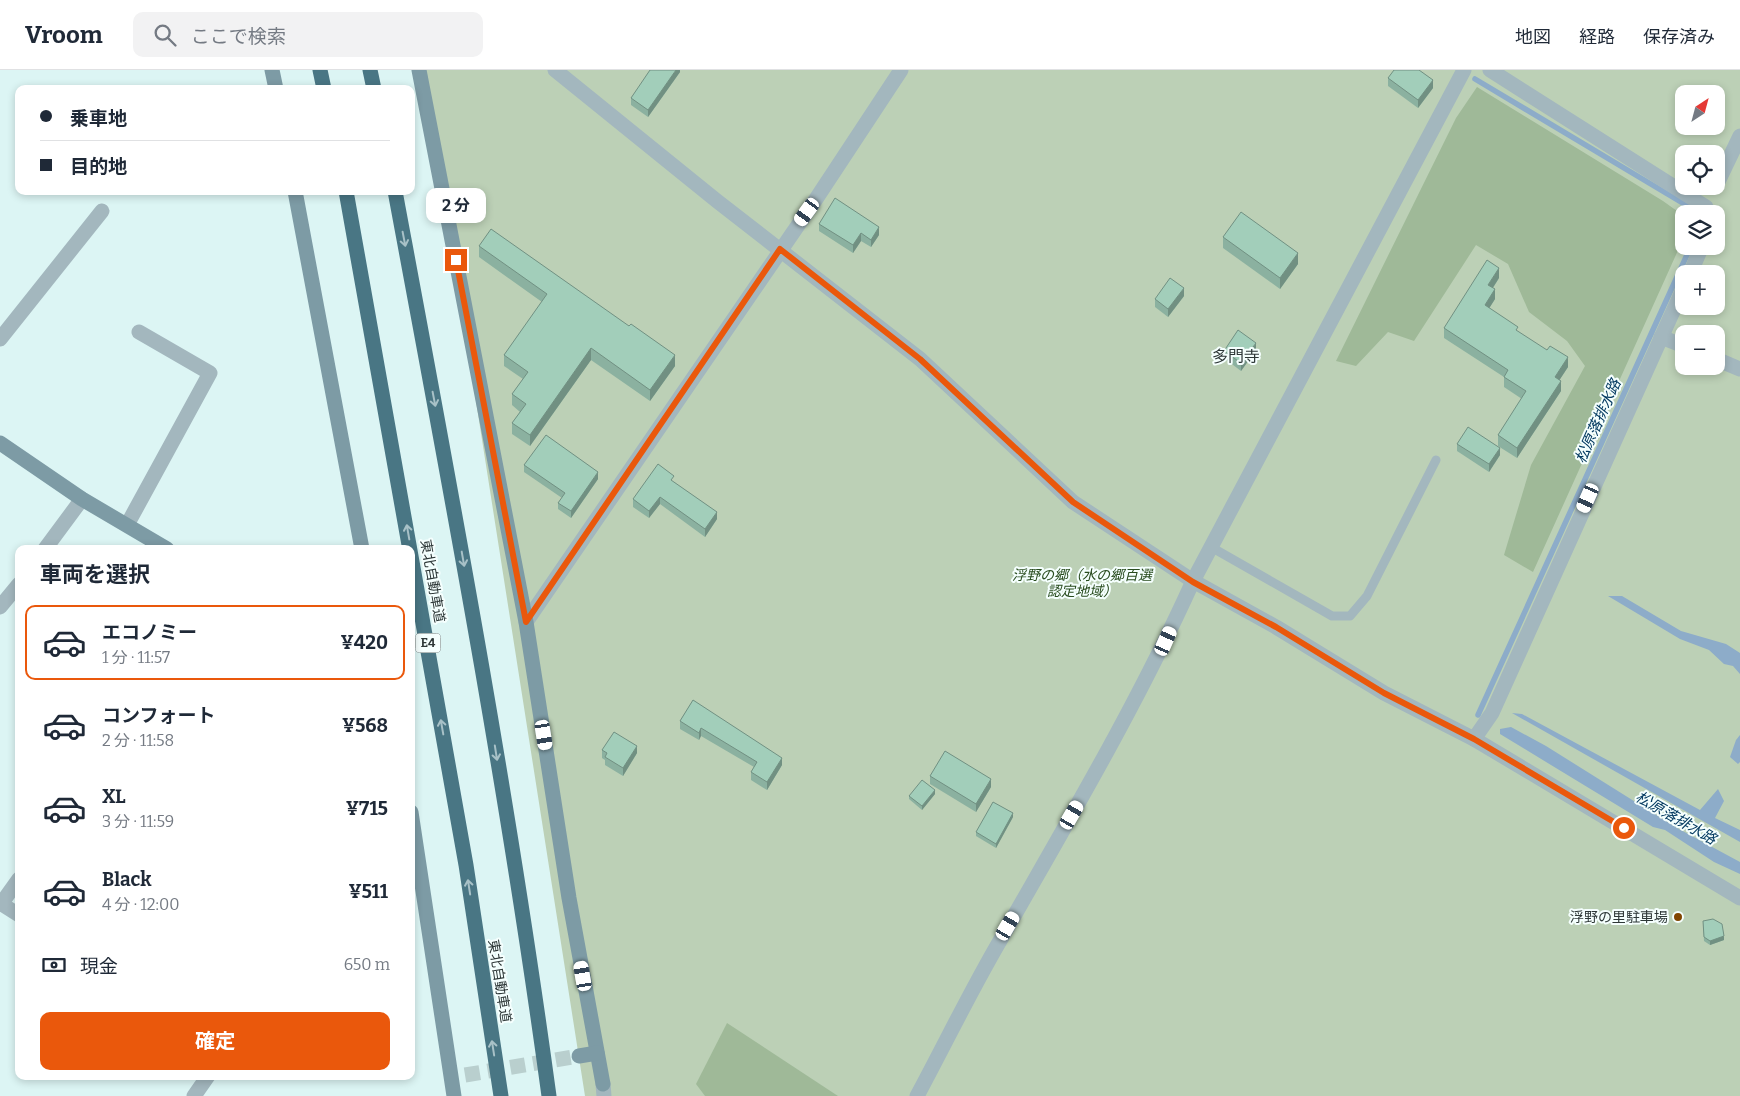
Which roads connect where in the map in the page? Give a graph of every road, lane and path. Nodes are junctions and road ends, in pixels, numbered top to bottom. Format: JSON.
{"nodes":[{"id":1,"x":272,"y":70,"type":"edge"},
{"id":2,"x":320,"y":70,"type":"edge"},
{"id":3,"x":370,"y":70,"type":"edge"},
{"id":4,"x":419,"y":70,"type":"edge"},
{"id":5,"x":555,"y":70,"type":"edge"},
{"id":6,"x":901,"y":70,"type":"edge"},
{"id":7,"x":1464,"y":70,"type":"edge"},
{"id":8,"x":1490,"y":70,"type":"edge"},
{"id":9,"x":275,"y":85,"type":"edge"},
{"id":10,"x":323,"y":85,"type":"edge"},
{"id":11,"x":373,"y":85,"type":"edge"},
{"id":12,"x":1740,"y":136,"type":"edge"},
{"id":13,"x":1725,"y":167,"type":"edge"},
{"id":14,"x":296,"y":195,"type":"edge"},
{"id":15,"x":347,"y":195,"type":"edge"},
{"id":16,"x":396,"y":195,"type":"edge"},
{"id":17,"x":1699,"y":205,"type":"edge"},
{"id":18,"x":102,"y":211,"type":"dead end"},
{"id":19,"x":780,"y":249,"type":"junction"},
{"id":20,"x":1675,"y":307,"type":"edge"},
{"id":21,"x":139,"y":332,"type":"dead end"},
{"id":22,"x":1661,"y":337,"type":"junction"},
{"id":23,"x":0,"y":339,"type":"edge"},
{"id":24,"x":1675,"y":342,"type":"edge"},
{"id":25,"x":1725,"y":363,"type":"edge"},
{"id":26,"x":1740,"y":369,"type":"edge"},
{"id":27,"x":0,"y":443,"type":"edge"},
{"id":28,"x":1436,"y":460,"type":"dead end"},
{"id":29,"x":82,"y":499,"type":"junction"},
{"id":30,"x":127,"y":525,"type":"junction"},
{"id":31,"x":48,"y":545,"type":"edge"},
{"id":32,"x":160,"y":545,"type":"edge"},
{"id":33,"x":361,"y":545,"type":"edge"},
{"id":34,"x":409,"y":545,"type":"edge"},
{"id":35,"x":1211,"y":547,"type":"junction"},
{"id":36,"x":415,"y":579,"type":"edge"},
{"id":37,"x":1193,"y":582,"type":"junction"},
{"id":38,"x":15,"y":589,"type":"edge"},
{"id":39,"x":0,"y":607,"type":"edge"},
{"id":40,"x":526,"y":622,"type":"junction"},
{"id":41,"x":1474,"y":739,"type":"junction"},
{"id":42,"x":415,"y":835,"type":"edge"},
{"id":43,"x":15,"y":884,"type":"edge"},
{"id":44,"x":1740,"y":898,"type":"edge"},
{"id":45,"x":1,"y":903,"type":"edge"},
{"id":46,"x":15,"y":912,"type":"edge"},
{"id":47,"x":597,"y":1053,"type":"junction"},
{"id":48,"x":579,"y":1056,"type":"tunnel mouth"},
{"id":49,"x":205,"y":1080,"type":"edge"},
{"id":50,"x":604,"y":1090,"type":"edge"},
{"id":51,"x":194,"y":1096,"type":"edge"},
{"id":52,"x":454,"y":1096,"type":"edge"},
{"id":53,"x":501,"y":1096,"type":"edge"},
{"id":54,"x":549,"y":1096,"type":"edge"},
{"id":55,"x":917,"y":1096,"type":"edge"}],
"edges":[{"from":1,"to":9,"type":"street"},
{"from":2,"to":10,"type":"highway"},
{"from":3,"to":11,"type":"highway"},
{"from":4,"to":40,"type":"street"},
{"from":5,"to":19,"type":"street"},
{"from":6,"to":19,"type":"street"},
{"from":7,"to":35,"type":"street"},
{"from":8,"to":17,"type":"street"},
{"from":12,"to":13,"type":"street"},
{"from":14,"to":33,"type":"street"},
{"from":34,"to":15,"type":"highway","name":"東北自動車道","number":"E4","one_way":true},
{"from":16,"to":54,"type":"highway","one_way":true},
{"from":18,"to":23,"type":"street"},
{"from":19,"to":37,"type":"street"},
{"from":19,"to":40,"type":"street"},
{"from":20,"to":22,"type":"street"},
{"from":21,"to":30,"type":"street"},
{"from":22,"to":24,"type":"street"},
{"from":22,"to":41,"type":"street"},
{"from":25,"to":26,"type":"street"},
{"from":27,"to":29,"type":"street"},
{"from":28,"to":35,"type":"lane"},
{"from":29,"to":30,"type":"street"},
{"from":29,"to":31,"type":"street"},
{"from":30,"to":32,"type":"street"},
{"from":35,"to":37,"type":"street"},
{"from":53,"to":36,"type":"highway","name":"東北自動車道","number":"E4","one_way":true},
{"from":37,"to":41,"type":"street"},
{"from":37,"to":55,"type":"street"},
{"from":38,"to":39,"type":"street"},
{"from":40,"to":47,"type":"street"},
{"from":41,"to":44,"type":"street"},
{"from":42,"to":52,"type":"street"},
{"from":43,"to":45,"type":"street"},
{"from":45,"to":46,"type":"street"},
{"from":47,"to":48,"type":"street"},
{"from":47,"to":50,"type":"street"},
{"from":49,"to":51,"type":"street"}]}
